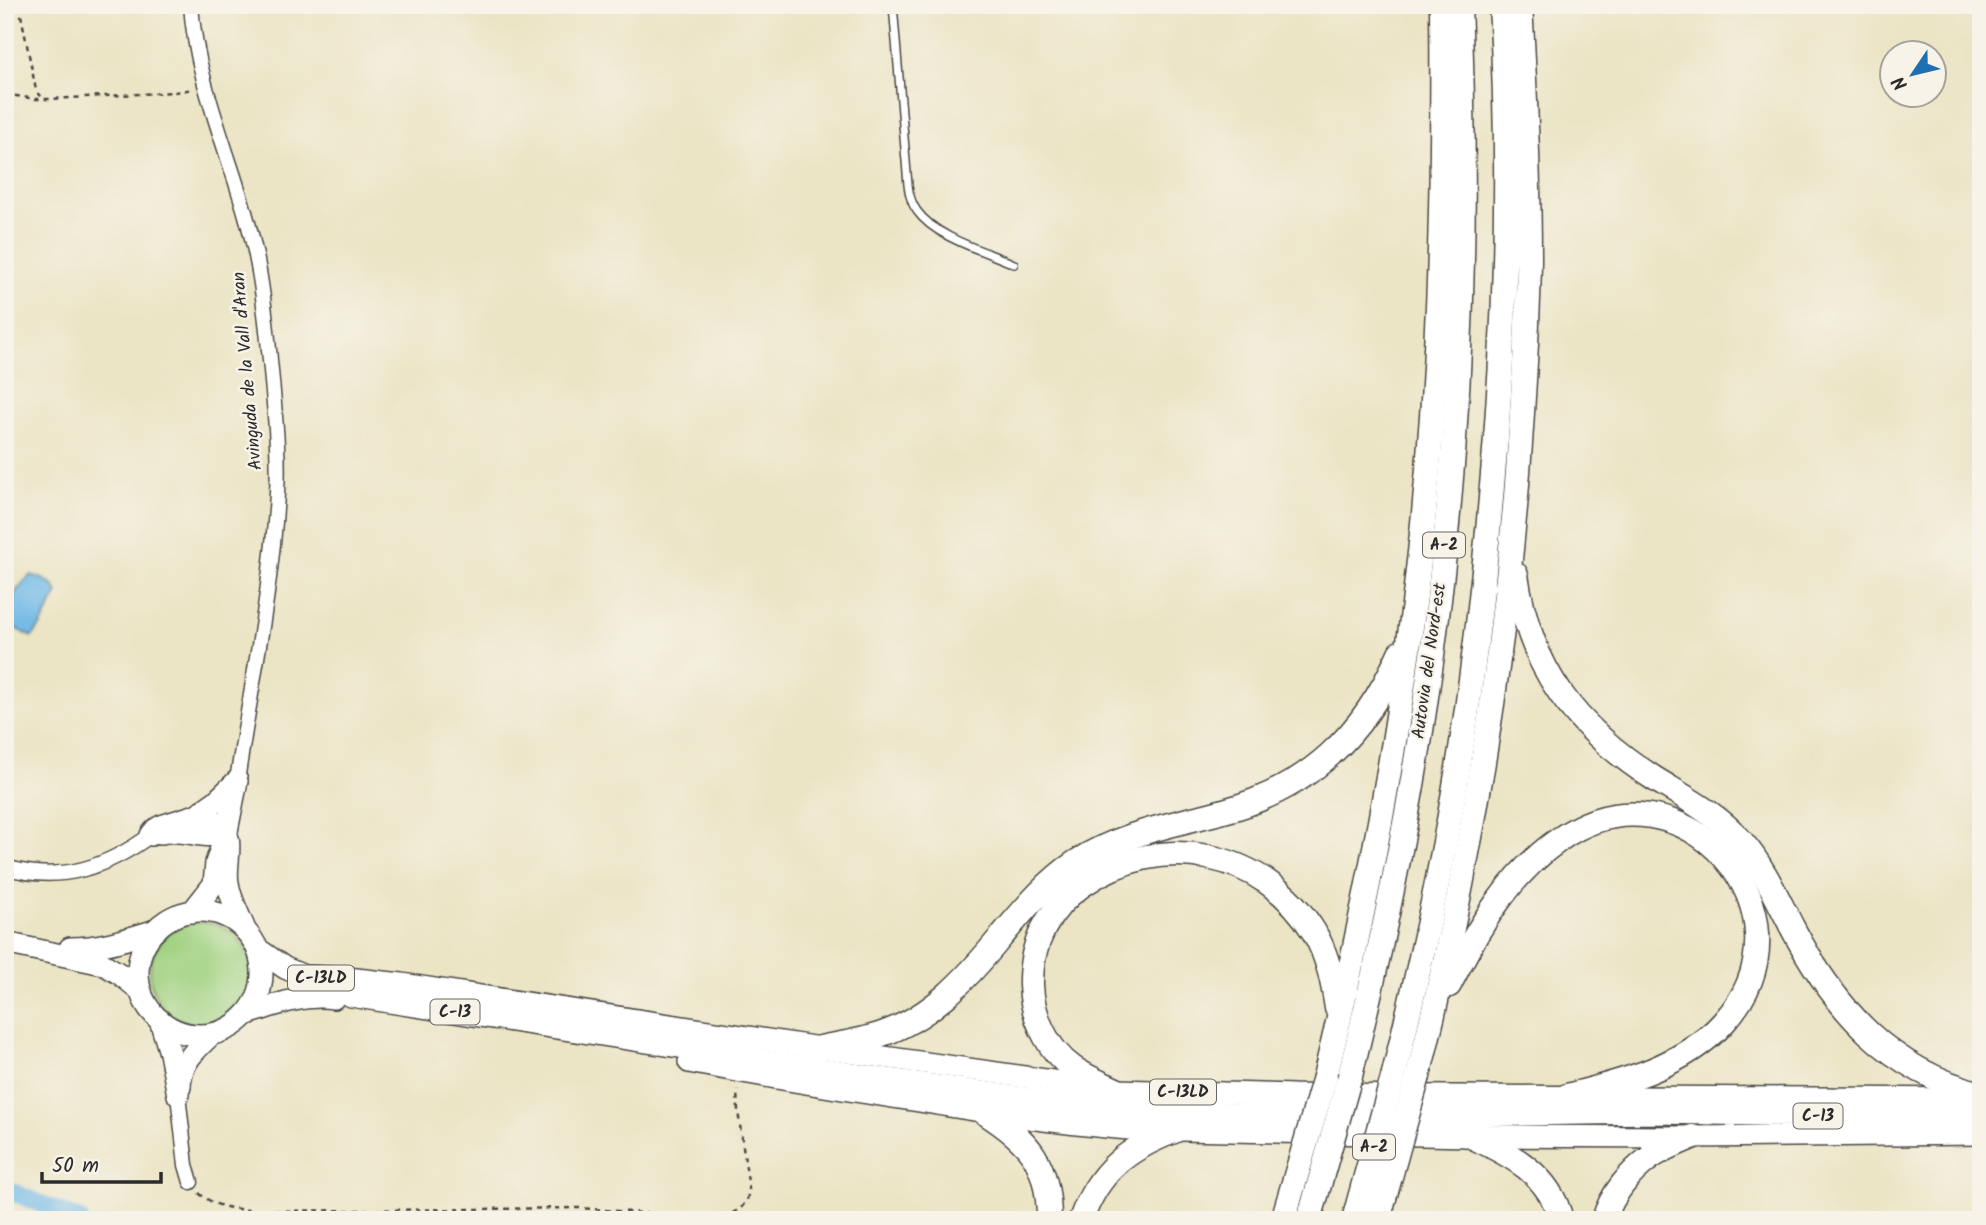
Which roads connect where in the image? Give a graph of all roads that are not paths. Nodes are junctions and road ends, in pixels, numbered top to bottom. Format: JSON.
{"nodes":[{"id":1,"x":191,"y":5,"type":"edge"},
{"id":2,"x":893,"y":5,"type":"edge"},
{"id":3,"x":1442,"y":5,"type":"edge"},
{"id":4,"x":1459,"y":5,"type":"edge"},
{"id":5,"x":1501,"y":5,"type":"edge"},
{"id":6,"x":1520,"y":5,"type":"edge"},
{"id":7,"x":1014,"y":264,"type":"dead end"},
{"id":8,"x":1511,"y":549,"type":"junction"},
{"id":9,"x":1411,"y":626,"type":"junction"},
{"id":10,"x":237,"y":781,"type":"junction"},
{"id":11,"x":198,"y":825,"type":"junction"},
{"id":12,"x":227,"y":831,"type":"junction"},
{"id":13,"x":151,"y":835,"type":"joint"},
{"id":14,"x":216,"y":863,"type":"junction"},
{"id":15,"x":5,"y":867,"type":"edge"},
{"id":16,"x":192,"y":912,"type":"junction"},
{"id":17,"x":156,"y":930,"type":"junction"},
{"id":18,"x":244,"y":930,"type":"junction"},
{"id":19,"x":5,"y":943,"type":"edge"},
{"id":20,"x":46,"y":951,"type":"junction"},
{"id":21,"x":259,"y":955,"type":"junction"},
{"id":22,"x":141,"y":991,"type":"junction"},
{"id":23,"x":351,"y":996,"type":"junction"},
{"id":24,"x":248,"y":1014,"type":"junction"},
{"id":25,"x":1434,"y":1014,"type":"junction"},
{"id":26,"x":1339,"y":1019,"type":"junction"},
{"id":27,"x":160,"y":1020,"type":"junction"},
{"id":28,"x":558,"y":1028,"type":"junction"},
{"id":29,"x":212,"y":1034,"type":"junction"},
{"id":30,"x":820,"y":1048,"type":"junction"},
{"id":31,"x":1406,"y":1075,"type":"junction"},
{"id":32,"x":1115,"y":1090,"type":"junction"},
{"id":33,"x":178,"y":1095,"type":"junction"},
{"id":34,"x":1567,"y":1096,"type":"junction"},
{"id":35,"x":1981,"y":1097,"type":"edge"},
{"id":36,"x":984,"y":1112,"type":"junction"},
{"id":37,"x":1981,"y":1119,"type":"edge"},
{"id":38,"x":1174,"y":1131,"type":"junction"},
{"id":39,"x":1981,"y":1135,"type":"edge"},
{"id":40,"x":1471,"y":1136,"type":"junction"},
{"id":41,"x":1692,"y":1137,"type":"junction"},
{"id":42,"x":191,"y":1182,"type":"road end"},
{"id":43,"x":1560,"y":1214,"type":"edge"},
{"id":44,"x":1606,"y":1214,"type":"edge"},
{"id":45,"x":1049,"y":1218,"type":"edge"},
{"id":46,"x":1081,"y":1218,"type":"edge"},
{"id":47,"x":1283,"y":1220,"type":"edge"},
{"id":48,"x":1309,"y":1220,"type":"edge"},
{"id":49,"x":1354,"y":1220,"type":"edge"},
{"id":50,"x":1378,"y":1220,"type":"edge"}],
"edges":[{"from":1,"to":10,"type":"street","name":"Avinguda de la Vall d'Aran"},
{"from":2,"to":7,"type":"lane"},
{"from":3,"to":9,"type":"highway"},
{"from":4,"to":48,"type":"highway","name":"Autovia del Nord-est","number":"A-2","bridge":true},
{"from":5,"to":31,"type":"highway","number":"A-2"},
{"from":6,"to":8,"type":"highway"},
{"from":8,"to":25,"type":"highway"},
{"from":8,"to":35,"type":"highway"},
{"from":9,"to":26,"type":"highway"},
{"from":9,"to":30,"type":"highway"},
{"from":10,"to":11,"type":"main road"},
{"from":10,"to":12,"type":"main road"},
{"from":11,"to":12,"type":"main road"},
{"from":11,"to":13,"type":"main road"},
{"from":11,"to":14,"type":"main road"},
{"from":12,"to":14,"type":"main road"},
{"from":12,"to":18,"type":"main road"},
{"from":13,"to":15,"type":"street"},
{"from":14,"to":16,"type":"main road"},
{"from":16,"to":17,"type":"main road"},
{"from":16,"to":18,"type":"main road","number":"C-13"},
{"from":17,"to":20,"type":"main road"},
{"from":17,"to":22,"type":"main road"},
{"from":18,"to":21,"type":"main road","number":"C-13"},
{"from":19,"to":20,"type":"main road"},
{"from":20,"to":22,"type":"main road"},
{"from":21,"to":23,"type":"main road","number":"C-13"},
{"from":21,"to":24,"type":"main road"},
{"from":21,"to":30,"type":"main road","number":"C-13LD"},
{"from":22,"to":27,"type":"main road"},
{"from":23,"to":24,"type":"main road","number":"C-13"},
{"from":23,"to":28,"type":"main road","number":"C-13"},
{"from":24,"to":29,"type":"main road","number":"C-13"},
{"from":25,"to":31,"type":"highway"},
{"from":25,"to":34,"type":"highway"},
{"from":26,"to":32,"type":"highway"},
{"from":26,"to":47,"type":"highway","bridge":true},
{"from":27,"to":29,"type":"main road"},
{"from":27,"to":33,"type":"main road"},
{"from":28,"to":36,"type":"main road"},
{"from":28,"to":37,"type":"main road","number":"C-13"},
{"from":29,"to":33,"type":"main road"},
{"from":30,"to":32,"type":"main road","number":"C-13LD"},
{"from":31,"to":49,"type":"highway","number":"A-2","bridge":true},
{"from":31,"to":50,"type":"highway","bridge":true},
{"from":32,"to":34,"type":"main road","number":"C-13LD"},
{"from":33,"to":42,"type":"street"},
{"from":34,"to":35,"type":"main road","number":"C-13LD"},
{"from":36,"to":38,"type":"main road"},
{"from":36,"to":45,"type":"highway"},
{"from":38,"to":40,"type":"main road"},
{"from":38,"to":46,"type":"highway"},
{"from":39,"to":41,"type":"main road"},
{"from":40,"to":41,"type":"main road"},
{"from":40,"to":43,"type":"highway"},
{"from":41,"to":44,"type":"highway"}]}
